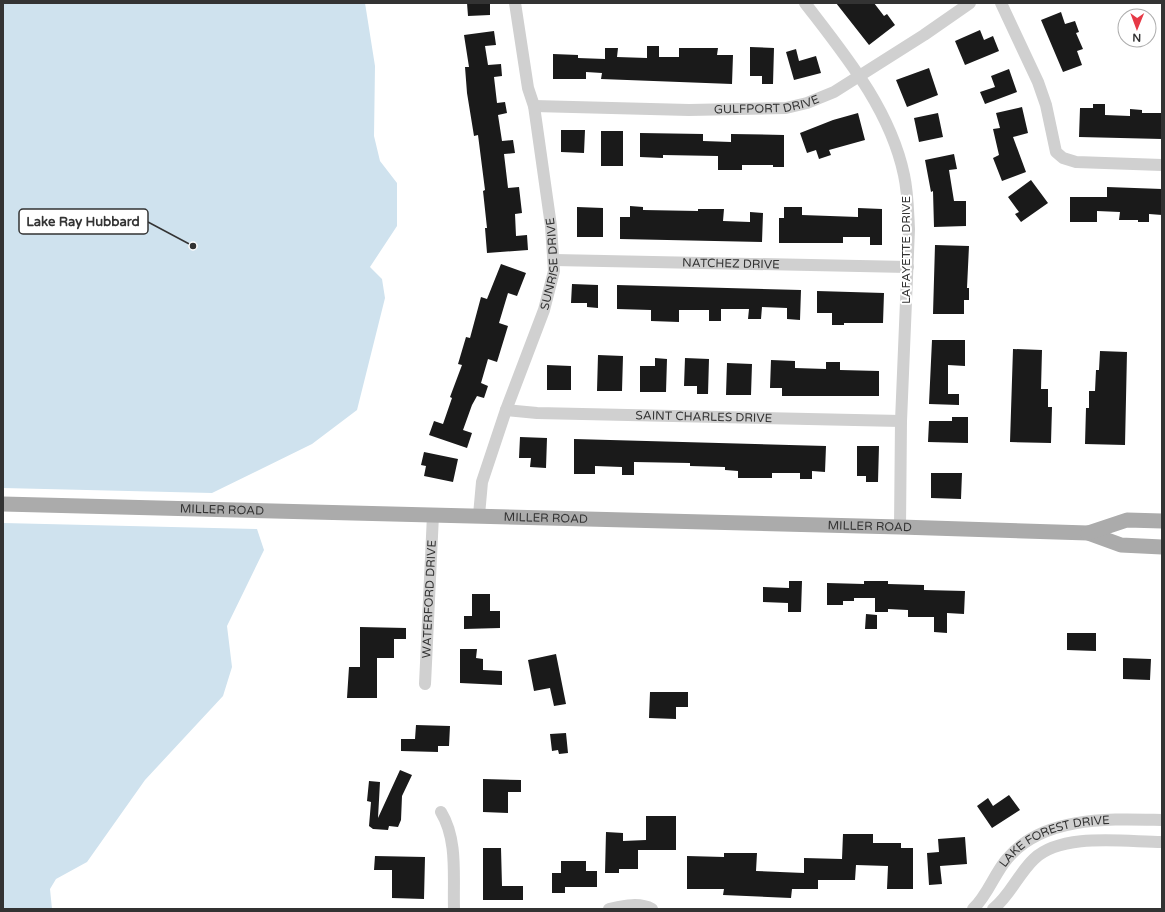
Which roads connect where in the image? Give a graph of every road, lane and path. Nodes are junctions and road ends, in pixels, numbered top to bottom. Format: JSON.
{"nodes":[{"id":1,"x":515,"y":3,"type":"edge"},
{"id":2,"x":804,"y":3,"type":"edge"},
{"id":3,"x":970,"y":3,"type":"edge"},
{"id":4,"x":1001,"y":3,"type":"edge"},
{"id":5,"x":858,"y":75,"type":"junction"},
{"id":6,"x":534,"y":106,"type":"junction"},
{"id":7,"x":1162,"y":165,"type":"edge"},
{"id":8,"x":554,"y":260,"type":"junction"},
{"id":9,"x":908,"y":267,"type":"junction"},
{"id":10,"x":506,"y":410,"type":"junction"},
{"id":11,"x":901,"y":421,"type":"junction"},
{"id":12,"x":3,"y":504,"type":"edge"},
{"id":13,"x":432,"y":515,"type":"junction"},
{"id":14,"x":479,"y":515,"type":"junction"},
{"id":15,"x":1162,"y":521,"type":"edge"},
{"id":16,"x":900,"y":526,"type":"junction"},
{"id":17,"x":1088,"y":533,"type":"junction"},
{"id":18,"x":1162,"y":547,"type":"edge"},
{"id":19,"x":426,"y":684,"type":"dead end"},
{"id":20,"x":441,"y":812,"type":"dead end"},
{"id":21,"x":1162,"y":820,"type":"edge"},
{"id":22,"x":1162,"y":842,"type":"edge"},
{"id":23,"x":454,"y":909,"type":"edge"},
{"id":24,"x":609,"y":909,"type":"edge"},
{"id":25,"x":652,"y":909,"type":"edge"},
{"id":26,"x":973,"y":909,"type":"edge"},
{"id":27,"x":993,"y":909,"type":"edge"}],
"edges":[{"from":1,"to":6,"type":"street","name":"SUNRISE DRIVE"},
{"from":2,"to":5,"type":"street","name":"LAFAYETTE DRIVE"},
{"from":3,"to":5,"type":"street","name":"GULFPORT DRIVE"},
{"from":4,"to":7,"type":"street"},
{"from":5,"to":6,"type":"street","name":"GULFPORT DRIVE"},
{"from":5,"to":9,"type":"street","name":"LAFAYETTE DRIVE"},
{"from":6,"to":8,"type":"street","name":"SUNRISE DRIVE"},
{"from":8,"to":9,"type":"street","name":"NATCHEZ DRIVE"},
{"from":8,"to":10,"type":"street","name":"SUNRISE DRIVE"},
{"from":9,"to":11,"type":"street","name":"LAFAYETTE DRIVE"},
{"from":10,"to":11,"type":"street","name":"SAINT CHARLES DRIVE"},
{"from":10,"to":14,"type":"street","name":"SUNRISE DRIVE"},
{"from":11,"to":16,"type":"street","name":"LAFAYETTE DRIVE"},
{"from":12,"to":13,"type":"main road","name":"MILLER ROAD"},
{"from":13,"to":14,"type":"main road","name":"MILLER ROAD"},
{"from":13,"to":19,"type":"street","name":"WATERFORD DRIVE"},
{"from":14,"to":16,"type":"main road","name":"MILLER ROAD"},
{"from":15,"to":17,"type":"main road","name":"MILLER ROAD"},
{"from":16,"to":17,"type":"main road","name":"MILLER ROAD"},
{"from":17,"to":18,"type":"main road","name":"MILLER ROAD"},
{"from":20,"to":23,"type":"street"},
{"from":21,"to":26,"type":"street","name":"LAKE FOREST DRIVE"},
{"from":22,"to":27,"type":"street","name":"LAKE FOREST DRIVE"},
{"from":24,"to":25,"type":"street"}]}
